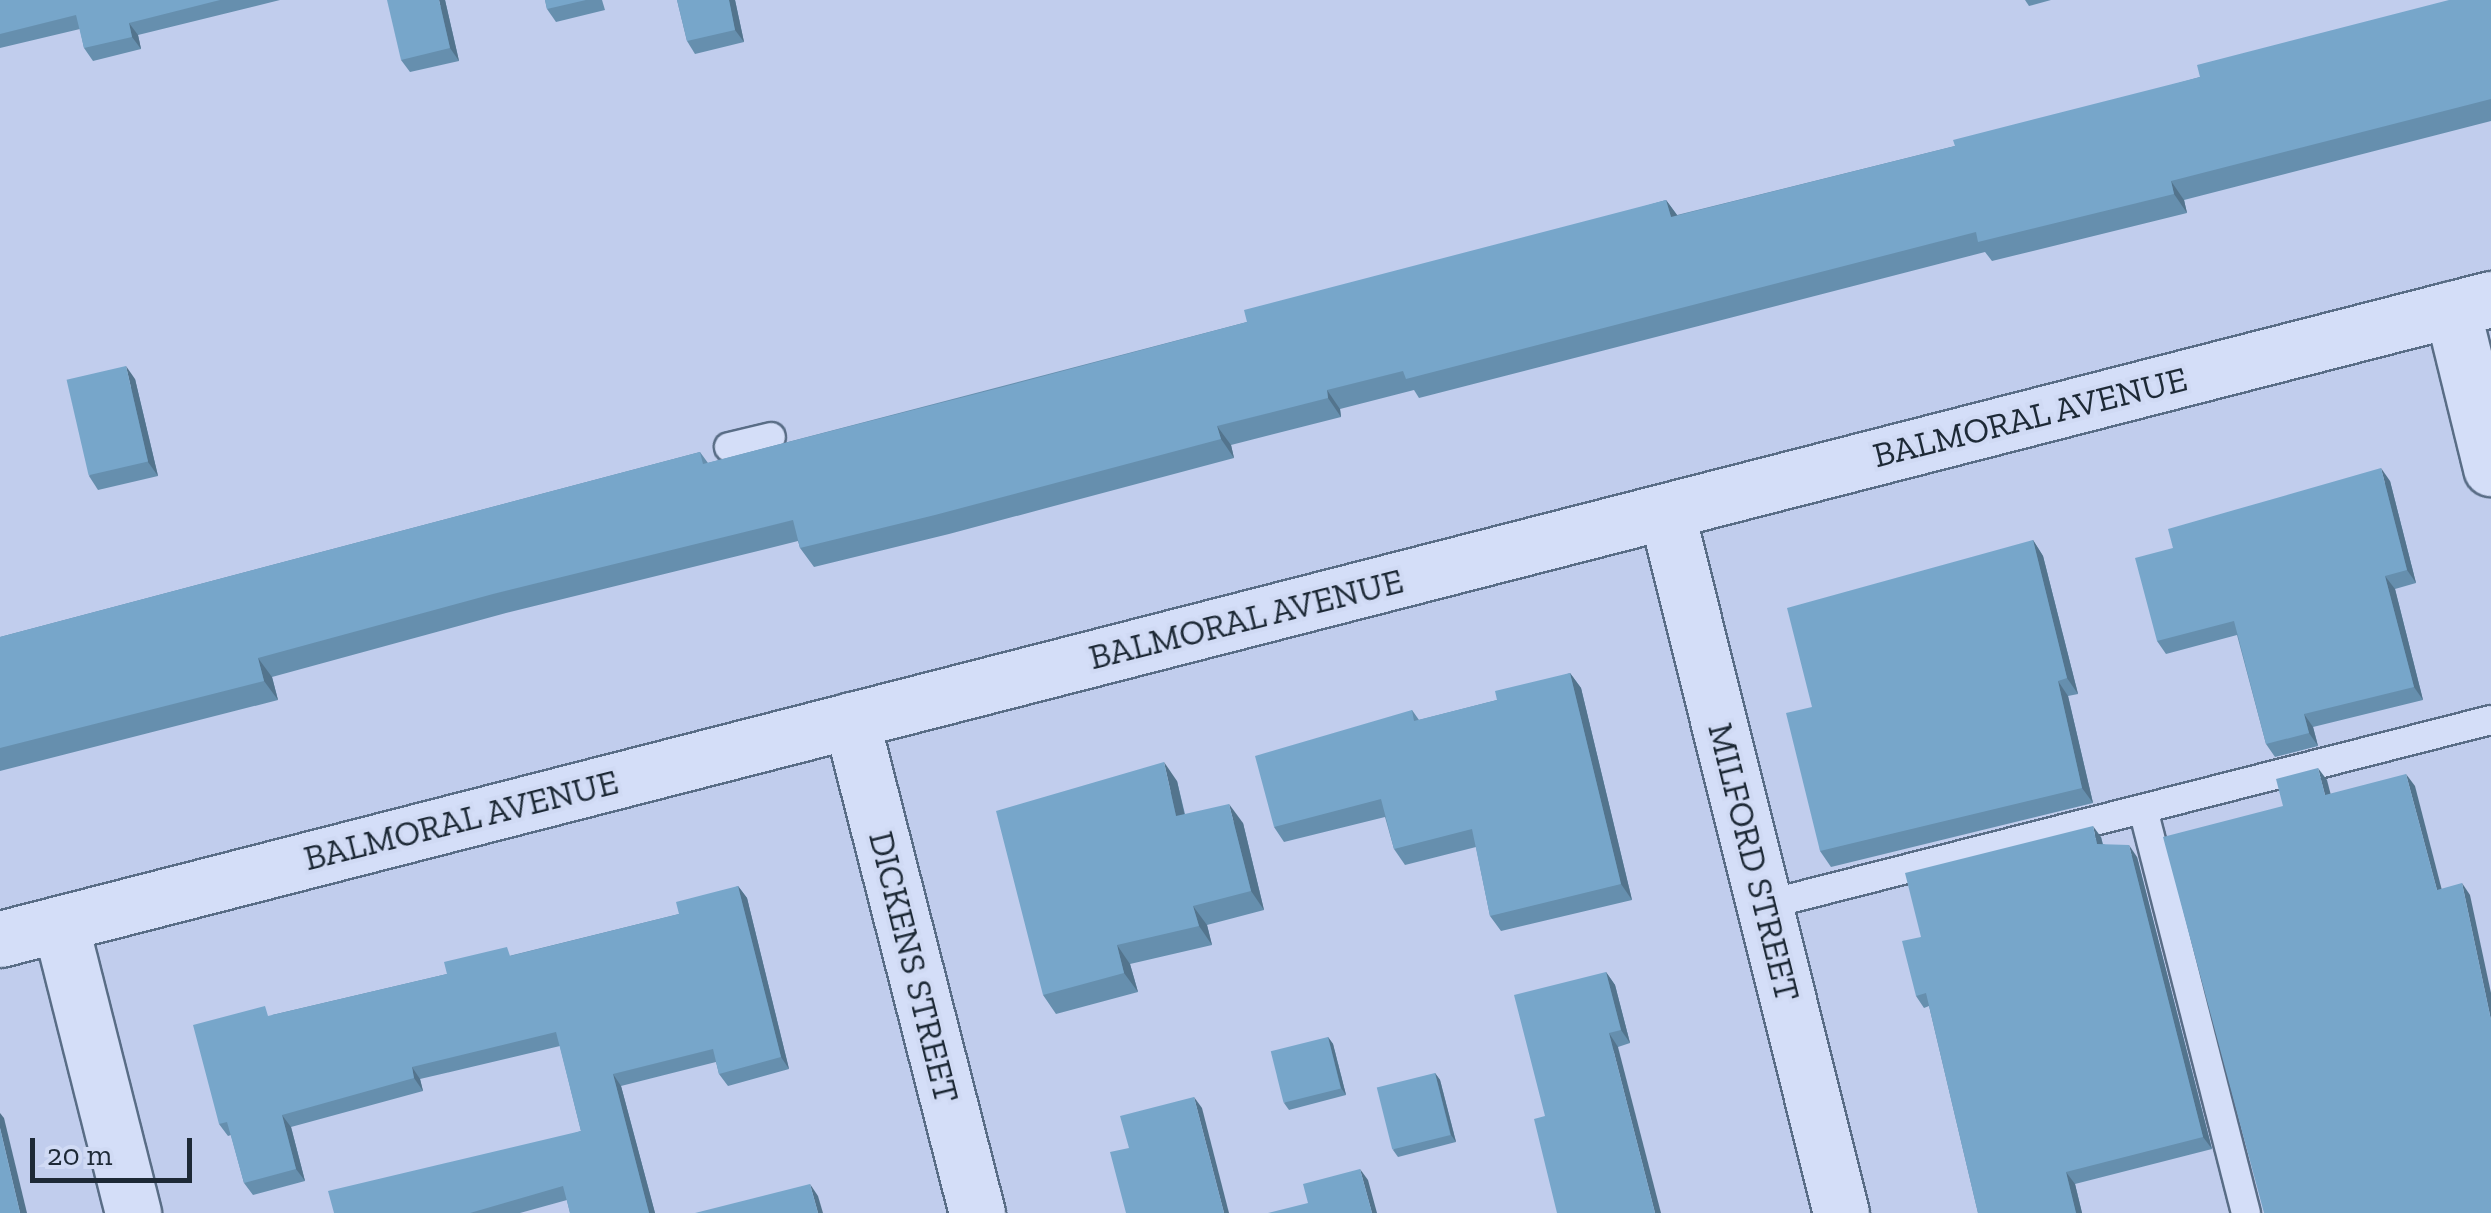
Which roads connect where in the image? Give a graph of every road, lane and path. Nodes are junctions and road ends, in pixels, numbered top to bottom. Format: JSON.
{"nodes":[{"id":1,"x":2471,"y":304,"type":"edge"},
{"id":2,"x":770,"y":437,"type":"dead end"},
{"id":3,"x":730,"y":447,"type":"dead end"},
{"id":4,"x":2491,"y":468,"type":"edge"},
{"id":5,"x":1666,"y":510,"type":"junction"},
{"id":6,"x":851,"y":720,"type":"junction"},
{"id":7,"x":2491,"y":720,"type":"edge"},
{"id":8,"x":2143,"y":809,"type":"junction"},
{"id":9,"x":1765,"y":905,"type":"junction"},
{"id":10,"x":60,"y":924,"type":"junction"},
{"id":11,"x":0,"y":939,"type":"edge"},
{"id":12,"x":133,"y":1213,"type":"edge"},
{"id":13,"x":977,"y":1213,"type":"edge"},
{"id":14,"x":1842,"y":1213,"type":"edge"},
{"id":15,"x":2246,"y":1213,"type":"edge"}],
"edges":[{"from":1,"to":4,"type":"street"},
{"from":1,"to":5,"type":"street","name":"BALMORAL AVENUE"},
{"from":2,"to":3,"type":"lane"},
{"from":5,"to":6,"type":"street","name":"BALMORAL AVENUE"},
{"from":5,"to":9,"type":"street","name":"MILFORD STREET"},
{"from":6,"to":10,"type":"street","name":"BALMORAL AVENUE"},
{"from":6,"to":13,"type":"street","name":"DICKENS STREET"},
{"from":7,"to":8,"type":"lane"},
{"from":8,"to":9,"type":"lane"},
{"from":8,"to":15,"type":"lane"},
{"from":9,"to":14,"type":"street","name":"MILFORD STREET"},
{"from":10,"to":11,"type":"street","name":"BALMORAL AVENUE"},
{"from":10,"to":12,"type":"street"}]}
